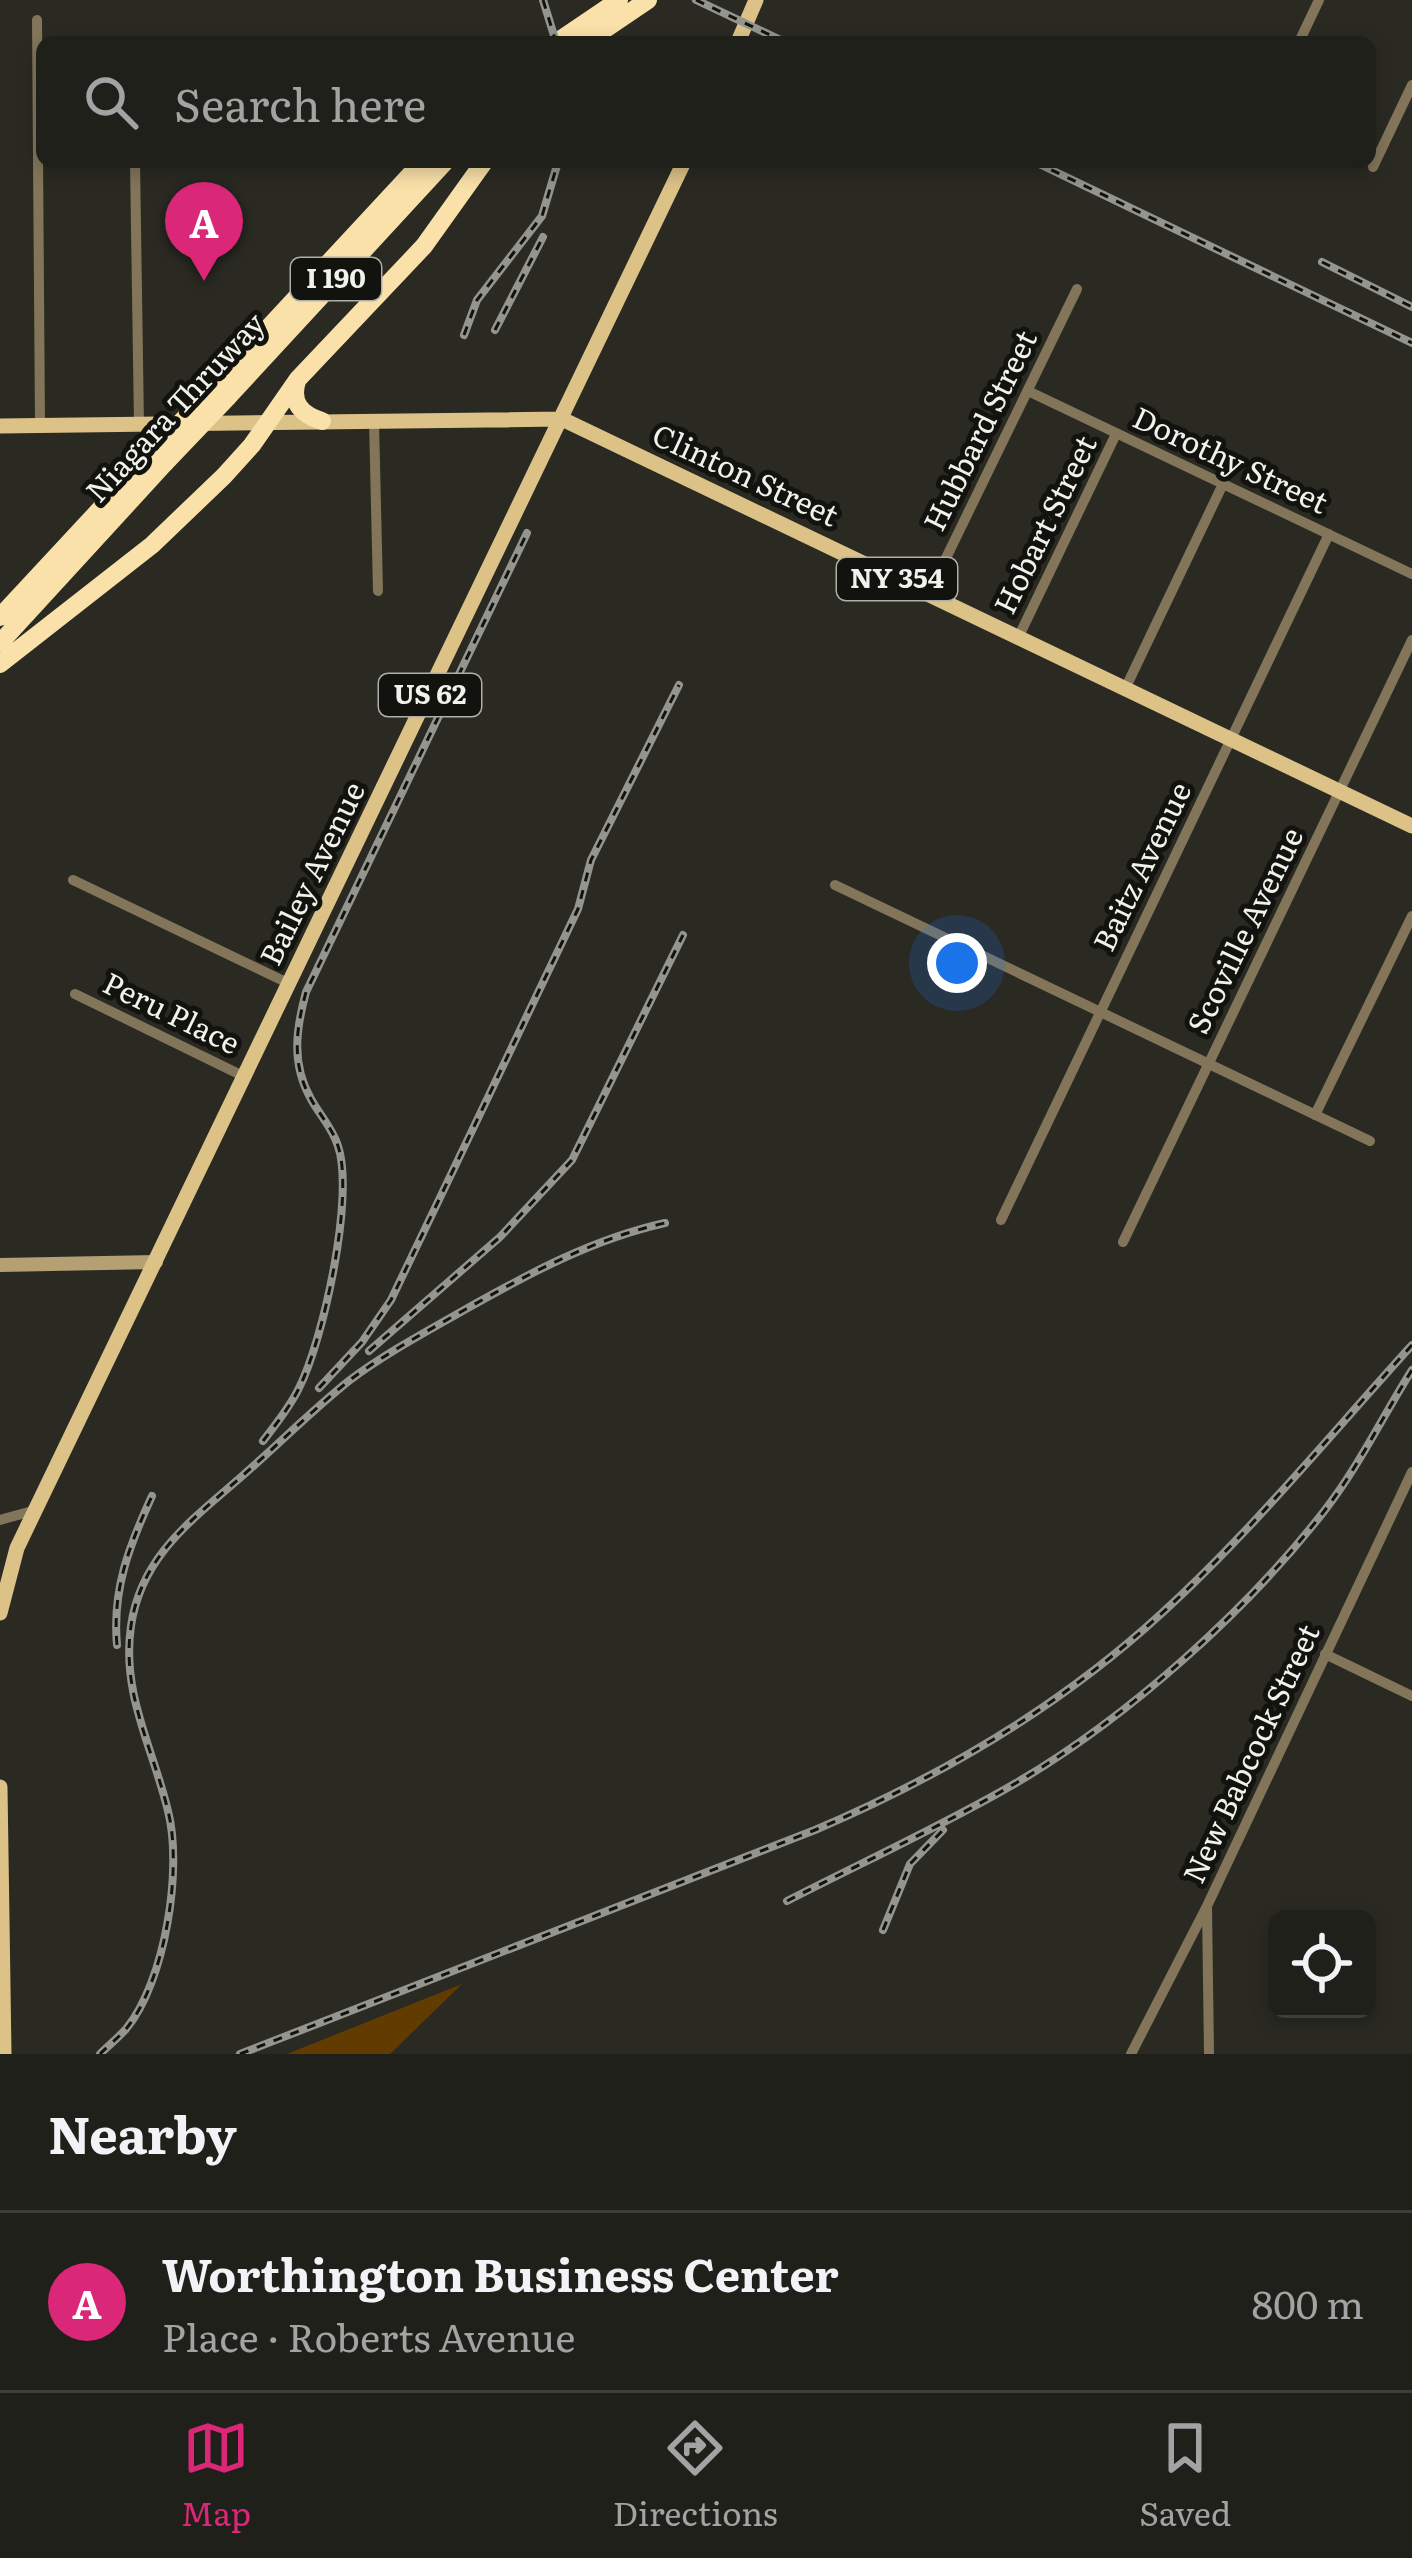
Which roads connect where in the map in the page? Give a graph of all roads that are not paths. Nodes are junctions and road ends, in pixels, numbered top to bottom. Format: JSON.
{"nodes":[{"id":1,"x":619,"y":0,"type":"edge"},
{"id":2,"x":648,"y":0,"type":"edge"},
{"id":3,"x":756,"y":0,"type":"edge"},
{"id":4,"x":1319,"y":0,"type":"edge"},
{"id":5,"x":37,"y":20,"type":"dead end"},
{"id":6,"x":37,"y":36,"type":"edge"},
{"id":7,"x":566,"y":36,"type":"edge"},
{"id":8,"x":595,"y":36,"type":"edge"},
{"id":9,"x":741,"y":36,"type":"edge"},
{"id":10,"x":1302,"y":36,"type":"edge"},
{"id":11,"x":1412,"y":85,"type":"edge"},
{"id":12,"x":1376,"y":161,"type":"edge"},
{"id":13,"x":40,"y":168,"type":"edge"},
{"id":14,"x":135,"y":168,"type":"edge"},
{"id":15,"x":416,"y":168,"type":"edge"},
{"id":16,"x":440,"y":168,"type":"edge"},
{"id":17,"x":480,"y":168,"type":"edge"},
{"id":18,"x":680,"y":168,"type":"edge"},
{"id":19,"x":1077,"y":289,"type":"dead end"},
{"id":20,"x":298,"y":379,"type":"junction"},
{"id":21,"x":1028,"y":391,"type":"junction"},
{"id":22,"x":562,"y":419,"type":"junction"},
{"id":23,"x":322,"y":421,"type":"junction"},
{"id":24,"x":374,"y":421,"type":"junction"},
{"id":25,"x":139,"y":424,"type":"junction"},
{"id":26,"x":264,"y":424,"type":"junction"},
{"id":27,"x":40,"y":425,"type":"junction"},
{"id":28,"x":0,"y":426,"type":"edge"},
{"id":29,"x":1116,"y":434,"type":"junction"},
{"id":30,"x":1223,"y":484,"type":"junction"},
{"id":31,"x":1329,"y":534,"type":"junction"},
{"id":32,"x":1412,"y":574,"type":"edge"},
{"id":33,"x":378,"y":591,"type":"dead end"},
{"id":34,"x":928,"y":595,"type":"junction"},
{"id":35,"x":0,"y":617,"type":"edge"},
{"id":36,"x":1018,"y":638,"type":"junction"},
{"id":37,"x":1412,"y":640,"type":"edge"},
{"id":38,"x":0,"y":643,"type":"edge"},
{"id":39,"x":0,"y":664,"type":"edge"},
{"id":40,"x":1125,"y":689,"type":"junction"},
{"id":41,"x":1231,"y":739,"type":"junction"},
{"id":42,"x":1340,"y":791,"type":"junction"},
{"id":43,"x":1412,"y":826,"type":"edge"},
{"id":44,"x":73,"y":880,"type":"dead end"},
{"id":45,"x":835,"y":885,"type":"dead end"},
{"id":46,"x":1412,"y":916,"type":"edge"},
{"id":47,"x":290,"y":984,"type":"junction"},
{"id":48,"x":75,"y":994,"type":"dead end"},
{"id":49,"x":1099,"y":1013,"type":"junction"},
{"id":50,"x":1209,"y":1065,"type":"junction"},
{"id":51,"x":245,"y":1077,"type":"junction"},
{"id":52,"x":1315,"y":1114,"type":"junction"},
{"id":53,"x":1370,"y":1142,"type":"dead end"},
{"id":54,"x":1000,"y":1220,"type":"dead end"},
{"id":55,"x":1123,"y":1242,"type":"dead end"},
{"id":56,"x":156,"y":1262,"type":"junction"},
{"id":57,"x":0,"y":1265,"type":"edge"},
{"id":58,"x":1412,"y":1472,"type":"edge"},
{"id":59,"x":36,"y":1510,"type":"junction"},
{"id":60,"x":0,"y":1520,"type":"edge"},
{"id":61,"x":0,"y":1613,"type":"edge"},
{"id":62,"x":1325,"y":1654,"type":"junction"},
{"id":63,"x":1412,"y":1696,"type":"edge"},
{"id":64,"x":0,"y":1787,"type":"edge"},
{"id":65,"x":1207,"y":1906,"type":"junction"},
{"id":66,"x":4,"y":2054,"type":"edge"},
{"id":67,"x":1131,"y":2054,"type":"edge"},
{"id":68,"x":1209,"y":2054,"type":"edge"}],
"edges":[{"from":1,"to":7,"type":"highway"},
{"from":2,"to":8,"type":"highway"},
{"from":3,"to":9,"type":"main road"},
{"from":4,"to":10,"type":"street"},
{"from":5,"to":6,"type":"street"},
{"from":11,"to":12,"type":"street"},
{"from":13,"to":27,"type":"street"},
{"from":14,"to":25,"type":"street"},
{"from":15,"to":35,"type":"highway","name":"Niagara Thruway","number":"I 190","bridge":true},
{"from":16,"to":38,"type":"highway","name":"Niagara Thruway","number":"I 190","bridge":true},
{"from":17,"to":20,"type":"highway"},
{"from":18,"to":22,"type":"main road","name":"Bailey Avenue","number":"US 62"},
{"from":19,"to":21,"type":"street","name":"Hubbard Street"},
{"from":20,"to":23,"type":"highway"},
{"from":20,"to":26,"type":"highway"},
{"from":21,"to":29,"type":"street","name":"Dorothy Street"},
{"from":21,"to":34,"type":"street","name":"Hubbard Street"},
{"from":22,"to":24,"type":"main road","name":"Clinton Street","number":"NY 354"},
{"from":22,"to":34,"type":"main road","name":"Clinton Street","number":"NY 354"},
{"from":22,"to":47,"type":"main road","name":"Bailey Avenue","number":"US 62"},
{"from":23,"to":24,"type":"main road","name":"Clinton Street","number":"NY 354"},
{"from":23,"to":26,"type":"main road","name":"Clinton Street","number":"NY 354"},
{"from":24,"to":33,"type":"street"},
{"from":25,"to":26,"type":"main road","name":"Clinton Street","number":"NY 354"},
{"from":25,"to":27,"type":"main road","name":"Clinton Street","number":"NY 354"},
{"from":26,"to":39,"type":"highway"},
{"from":27,"to":28,"type":"main road","name":"Clinton Street","number":"NY 354"},
{"from":29,"to":30,"type":"street","name":"Dorothy Street"},
{"from":29,"to":36,"type":"street","name":"Hobart Street"},
{"from":30,"to":31,"type":"street","name":"Dorothy Street"},
{"from":30,"to":40,"type":"street"},
{"from":31,"to":32,"type":"street","name":"Dorothy Street"},
{"from":31,"to":41,"type":"street","name":"Baitz Avenue"},
{"from":34,"to":36,"type":"main road","name":"Clinton Street","number":"NY 354"},
{"from":36,"to":40,"type":"main road","name":"Clinton Street","number":"NY 354"},
{"from":37,"to":42,"type":"street","name":"Scoville Avenue"},
{"from":40,"to":41,"type":"main road","name":"Clinton Street","number":"NY 354"},
{"from":41,"to":42,"type":"main road","name":"Clinton Street","number":"NY 354"},
{"from":41,"to":49,"type":"street","name":"Baitz Avenue"},
{"from":42,"to":43,"type":"main road","name":"Clinton Street","number":"NY 354"},
{"from":42,"to":50,"type":"street","name":"Scoville Avenue"},
{"from":44,"to":47,"type":"street"},
{"from":45,"to":49,"type":"street"},
{"from":46,"to":52,"type":"street"},
{"from":47,"to":51,"type":"main road","name":"Bailey Avenue","number":"US 62"},
{"from":48,"to":51,"type":"street","name":"Peru Place"},
{"from":49,"to":50,"type":"street"},
{"from":49,"to":54,"type":"street","name":"Baitz Avenue"},
{"from":50,"to":52,"type":"street"},
{"from":50,"to":55,"type":"street","name":"Scoville Avenue"},
{"from":51,"to":56,"type":"main road","name":"Bailey Avenue","number":"US 62"},
{"from":52,"to":53,"type":"street"},
{"from":56,"to":57,"type":"street"},
{"from":56,"to":59,"type":"main road","name":"Bailey Avenue","number":"US 62"},
{"from":58,"to":62,"type":"street","name":"New Babcock Street"},
{"from":59,"to":60,"type":"street"},
{"from":59,"to":61,"type":"main road","name":"Bailey Avenue","number":"US 62"},
{"from":62,"to":63,"type":"street"},
{"from":62,"to":65,"type":"street","name":"New Babcock Street"},
{"from":64,"to":66,"type":"main road"},
{"from":65,"to":67,"type":"street","name":"New Babcock Street"},
{"from":65,"to":68,"type":"street"}]}
